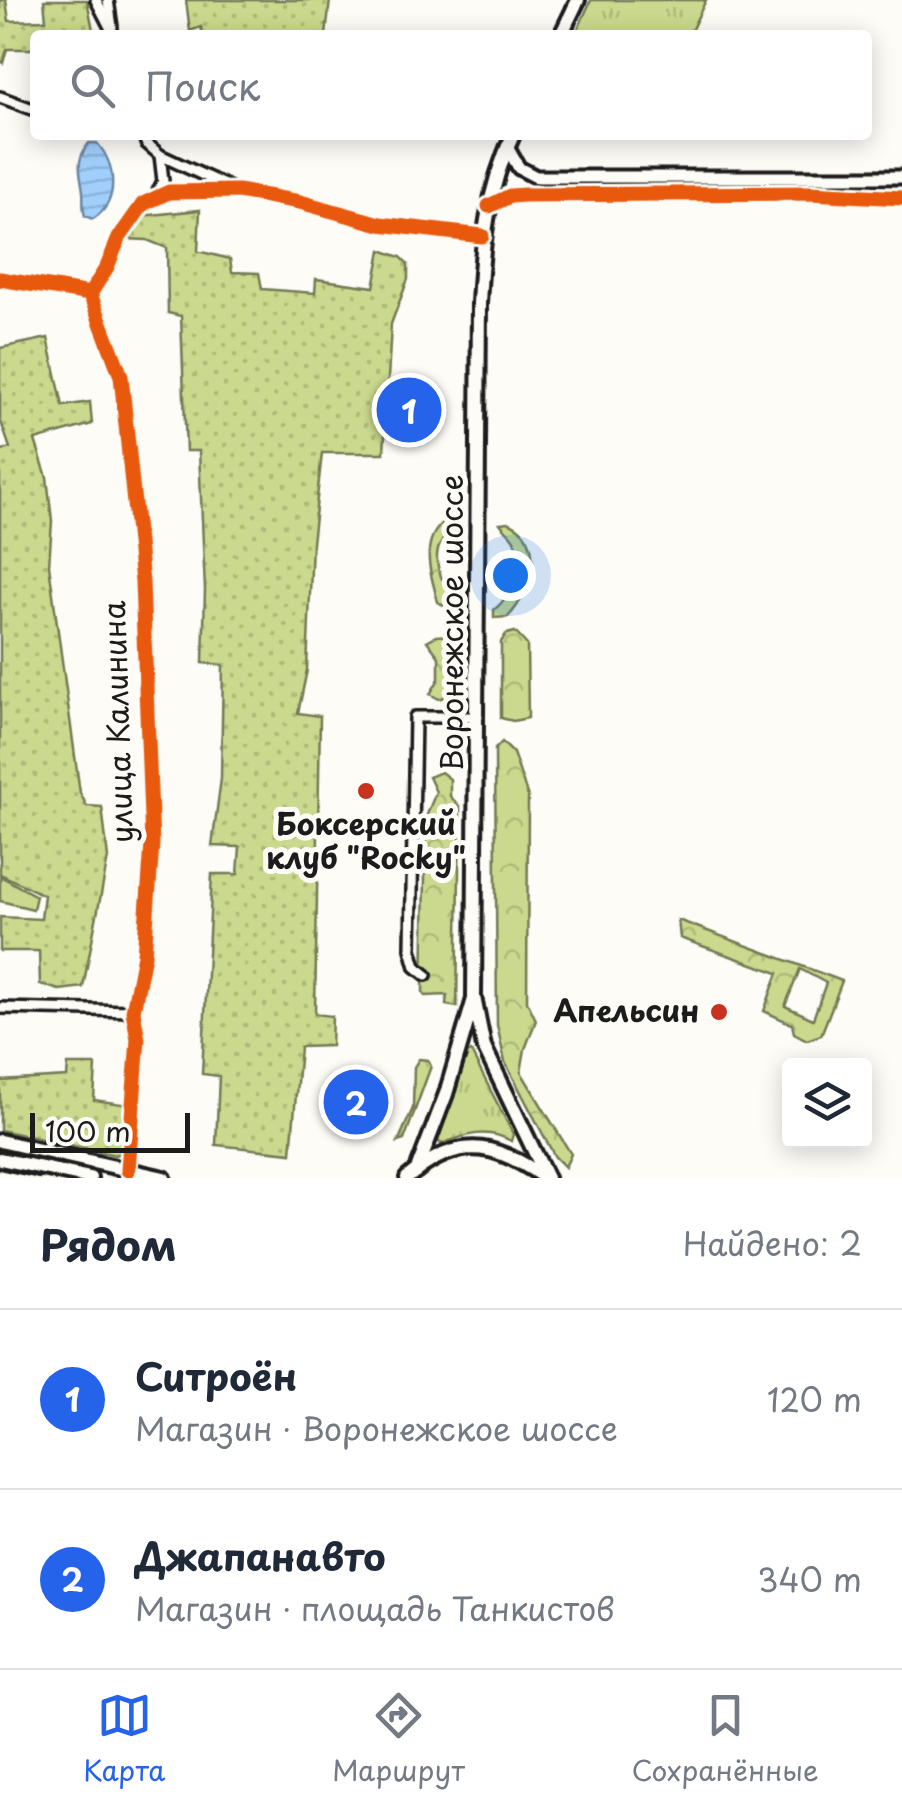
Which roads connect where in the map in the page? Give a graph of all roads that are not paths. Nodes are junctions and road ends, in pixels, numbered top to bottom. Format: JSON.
{"nodes":[{"id":1,"x":96,"y":0,"type":"edge"},
{"id":2,"x":108,"y":0,"type":"edge"},
{"id":3,"x":578,"y":0,"type":"edge"},
{"id":4,"x":111,"y":30,"type":"edge"},
{"id":5,"x":112,"y":30,"type":"edge"},
{"id":6,"x":563,"y":30,"type":"edge"},
{"id":7,"x":0,"y":97,"type":"edge"},
{"id":8,"x":30,"y":108,"type":"edge"},
{"id":9,"x":145,"y":140,"type":"edge"},
{"id":10,"x":510,"y":141,"type":"edge"},
{"id":11,"x":160,"y":154,"type":"junction"},
{"id":12,"x":902,"y":177,"type":"edge"},
{"id":13,"x":238,"y":191,"type":"junction"},
{"id":14,"x":155,"y":195,"type":"junction"},
{"id":15,"x":902,"y":198,"type":"edge"},
{"id":16,"x":489,"y":206,"type":"junction"},
{"id":17,"x":482,"y":236,"type":"junction"},
{"id":18,"x":0,"y":279,"type":"edge"},
{"id":19,"x":90,"y":294,"type":"junction"},
{"id":20,"x":478,"y":717,"type":"junction"},
{"id":21,"x":426,"y":974,"type":"dead end"},
{"id":22,"x":474,"y":997,"type":"junction"},
{"id":23,"x":0,"y":1008,"type":"edge"},
{"id":24,"x":134,"y":1011,"type":"junction"},
{"id":25,"x":0,"y":1141,"type":"edge"},
{"id":26,"x":0,"y":1158,"type":"edge"},
{"id":27,"x":128,"y":1170,"type":"junction"},
{"id":28,"x":412,"y":1175,"type":"edge"},
{"id":29,"x":90,"y":1178,"type":"edge"},
{"id":30,"x":164,"y":1178,"type":"edge"},
{"id":31,"x":546,"y":1178,"type":"edge"}],
"edges":[{"from":1,"to":4,"type":"street"},
{"from":2,"to":5,"type":"street"},
{"from":3,"to":6,"type":"main road"},
{"from":7,"to":8,"type":"street"},
{"from":9,"to":11,"type":"street"},
{"from":10,"to":12,"type":"street"},
{"from":10,"to":16,"type":"main road","name":"Воронежское шоссе"},
{"from":11,"to":13,"type":"street"},
{"from":11,"to":14,"type":"street"},
{"from":13,"to":14,"type":"street"},
{"from":13,"to":17,"type":"street"},
{"from":14,"to":19,"type":"street"},
{"from":15,"to":16,"type":"street"},
{"from":16,"to":17,"type":"main road","name":"Воронежское шоссе"},
{"from":17,"to":20,"type":"main road","name":"Воронежское шоссе"},
{"from":18,"to":19,"type":"street"},
{"from":19,"to":24,"type":"street","name":"улица Калинина"},
{"from":20,"to":21,"type":"street"},
{"from":20,"to":22,"type":"main road","name":"Воронежское шоссе"},
{"from":22,"to":28,"type":"main road"},
{"from":22,"to":31,"type":"main road"},
{"from":23,"to":24,"type":"street"},
{"from":24,"to":27,"type":"street","name":"улица Калинина"},
{"from":25,"to":27,"type":"main road"},
{"from":26,"to":29,"type":"main road"},
{"from":27,"to":30,"type":"main road"},
{"from":28,"to":31,"type":"main road"}]}
